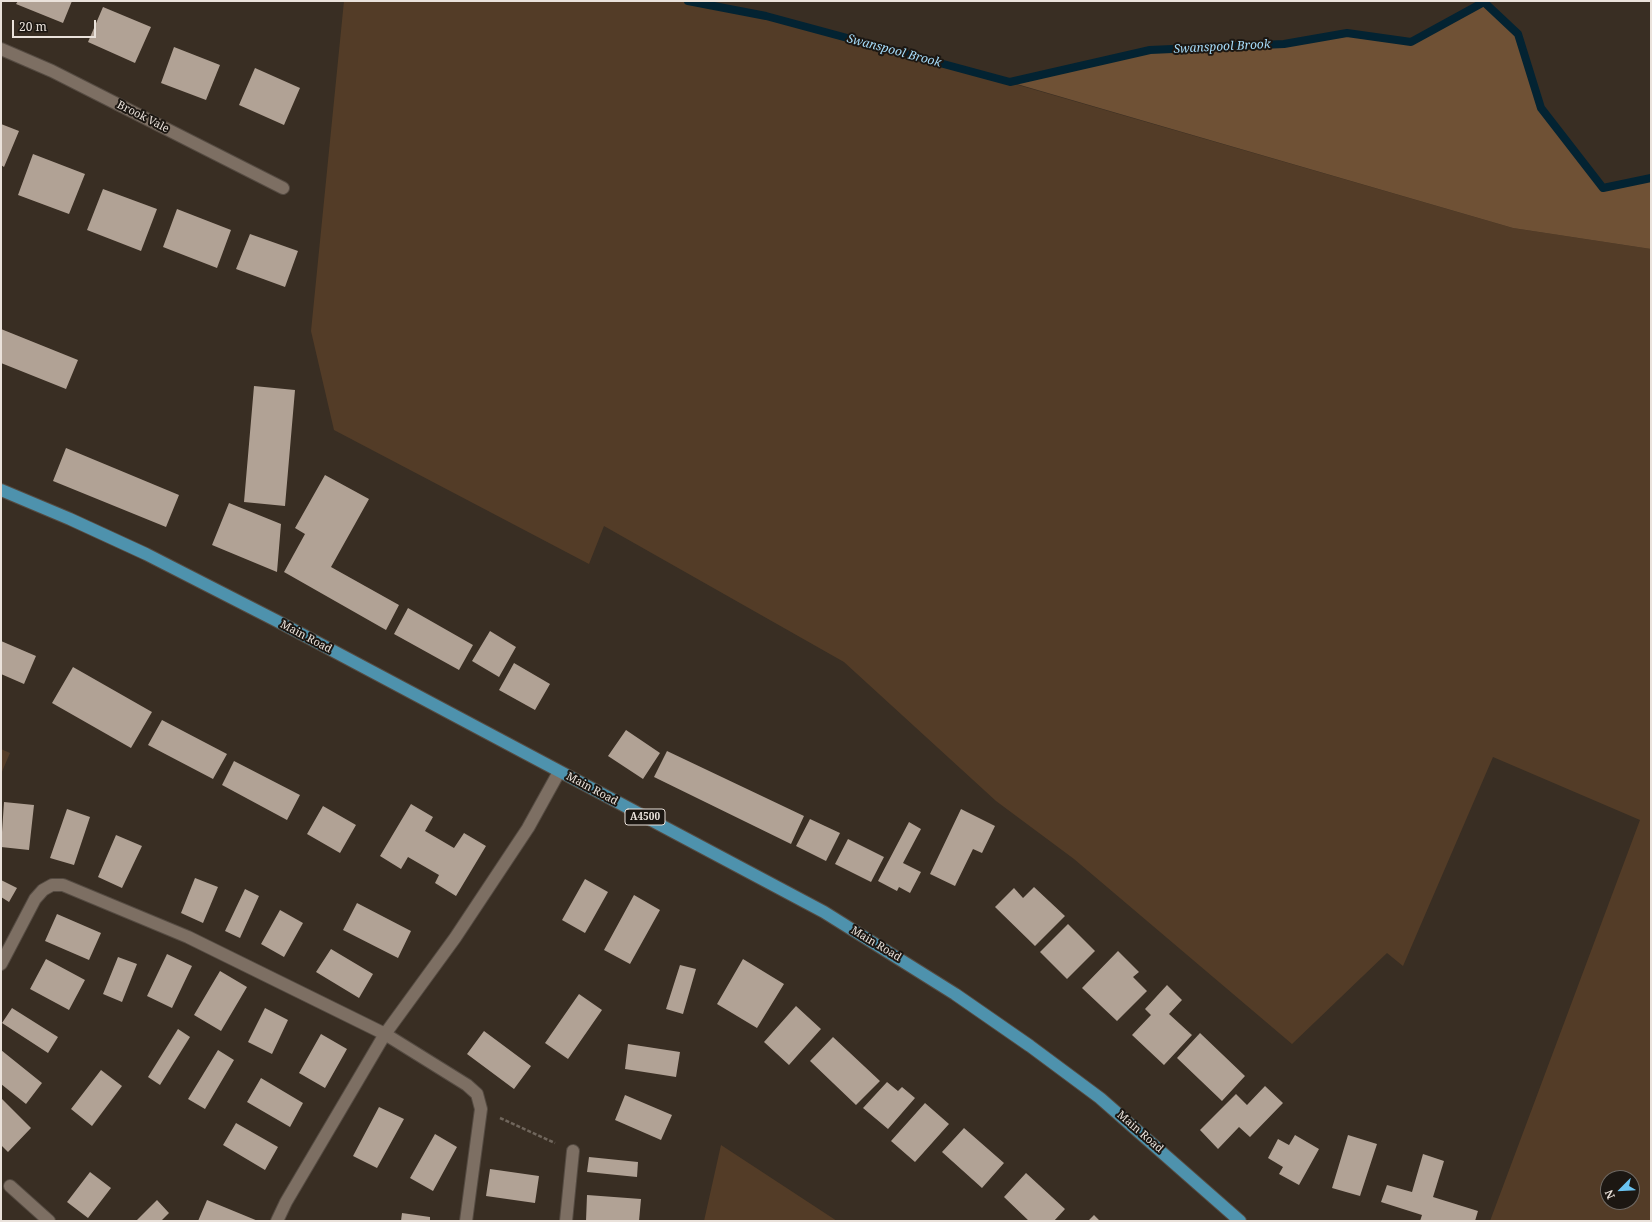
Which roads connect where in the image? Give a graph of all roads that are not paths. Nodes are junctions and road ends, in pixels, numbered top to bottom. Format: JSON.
{"nodes":[{"id":1,"x":1,"y":49,"type":"edge"},
{"id":2,"x":283,"y":188,"type":"dead end"},
{"id":3,"x":1,"y":490,"type":"edge"},
{"id":4,"x":559,"y":772,"type":"junction"},
{"id":5,"x":1,"y":964,"type":"edge"},
{"id":6,"x":385,"y":1034,"type":"junction"},
{"id":7,"x":573,"y":1151,"type":"road end"},
{"id":8,"x":10,"y":1186,"type":"dead end"},
{"id":9,"x":49,"y":1221,"type":"edge"},
{"id":10,"x":277,"y":1221,"type":"edge"},
{"id":11,"x":466,"y":1221,"type":"edge"},
{"id":12,"x":566,"y":1221,"type":"edge"},
{"id":13,"x":1240,"y":1221,"type":"edge"}],
"edges":[{"from":1,"to":2,"type":"street","name":"Brook Vale"},
{"from":3,"to":4,"type":"main road","name":"Main Road","number":"A4500"},
{"from":4,"to":6,"type":"street"},
{"from":4,"to":13,"type":"main road","name":"Main Road","number":"A4500"},
{"from":5,"to":6,"type":"street"},
{"from":6,"to":10,"type":"street"},
{"from":6,"to":11,"type":"street"},
{"from":7,"to":12,"type":"street"},
{"from":8,"to":9,"type":"street"}]}
